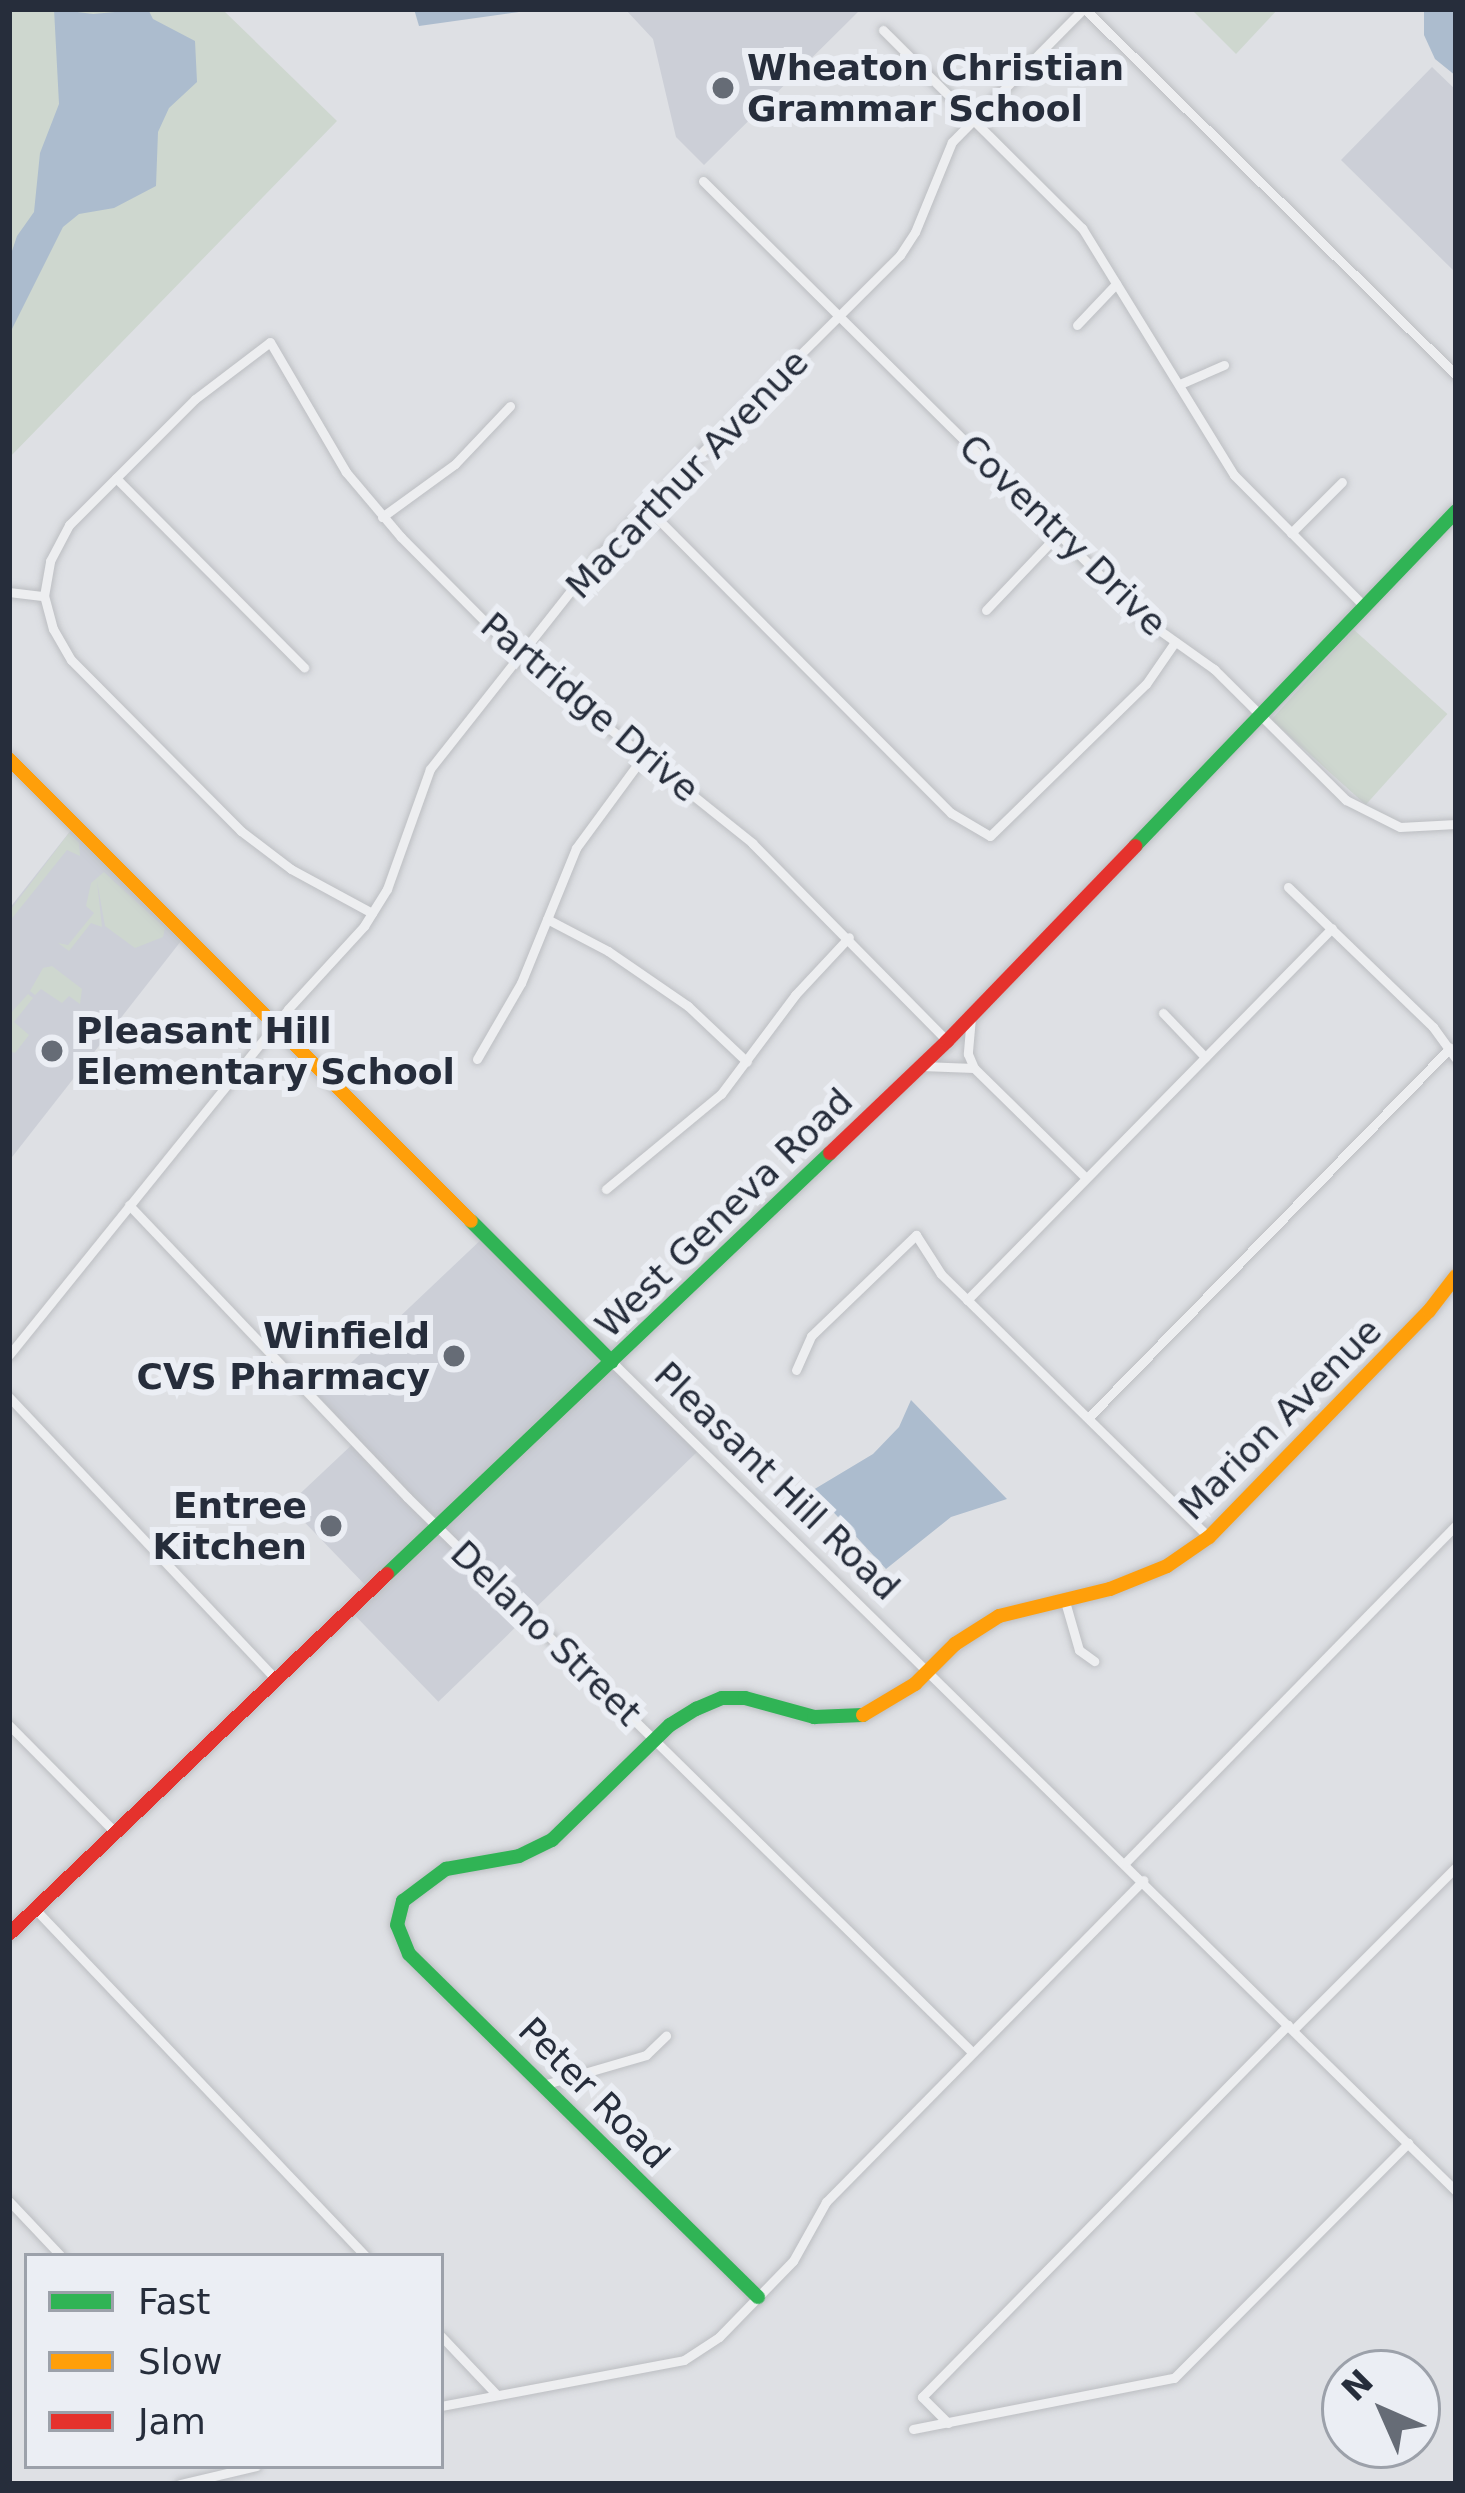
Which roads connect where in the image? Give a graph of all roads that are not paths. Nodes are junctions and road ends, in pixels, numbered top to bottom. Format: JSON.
{"nodes":[{"id":1,"x":1084,"y":9,"type":"edge"},
{"id":2,"x":883,"y":30,"type":"dead end"},
{"id":3,"x":973,"y":119,"type":"junction"},
{"id":4,"x":704,"y":181,"type":"dead end"},
{"id":5,"x":1117,"y":284,"type":"junction"},
{"id":6,"x":839,"y":317,"type":"junction"},
{"id":7,"x":1077,"y":325,"type":"dead end"},
{"id":8,"x":1224,"y":365,"type":"dead end"},
{"id":9,"x":1456,"y":375,"type":"edge"},
{"id":10,"x":1180,"y":384,"type":"junction"},
{"id":11,"x":510,"y":406,"type":"dead end"},
{"id":12,"x":116,"y":478,"type":"junction"},
{"id":13,"x":1342,"y":482,"type":"dead end"},
{"id":14,"x":649,"y":509,"type":"junction"},
{"id":15,"x":1456,"y":511,"type":"edge"},
{"id":16,"x":382,"y":518,"type":"junction"},
{"id":17,"x":1291,"y":533,"type":"junction"},
{"id":18,"x":1058,"y":535,"type":"junction"},
{"id":19,"x":9,"y":592,"type":"edge"},
{"id":20,"x":44,"y":596,"type":"junction"},
{"id":21,"x":1365,"y":607,"type":"junction"},
{"id":22,"x":986,"y":610,"type":"dead end"},
{"id":23,"x":1175,"y":642,"type":"junction"},
{"id":24,"x":519,"y":656,"type":"junction"},
{"id":25,"x":304,"y":667,"type":"dead end"},
{"id":26,"x":1262,"y":715,"type":"junction"},
{"id":27,"x":645,"y":754,"type":"junction"},
{"id":28,"x":12,"y":768,"type":"edge"},
{"id":29,"x":1456,"y":824,"type":"edge"},
{"id":30,"x":1288,"y":887,"type":"dead end"},
{"id":31,"x":373,"y":913,"type":"junction"},
{"id":32,"x":547,"y":919,"type":"junction"},
{"id":33,"x":1331,"y":928,"type":"junction"},
{"id":34,"x":848,"y":937,"type":"junction"},
{"id":35,"x":1163,"y":1013,"type":"dead end"},
{"id":36,"x":971,"y":1017,"type":"junction"},
{"id":37,"x":276,"y":1026,"type":"junction"},
{"id":38,"x":947,"y":1041,"type":"junction"},
{"id":39,"x":1453,"y":1054,"type":"edge"},
{"id":40,"x":1205,"y":1057,"type":"junction"},
{"id":41,"x":477,"y":1059,"type":"dead end"},
{"id":42,"x":748,"y":1061,"type":"junction"},
{"id":43,"x":921,"y":1066,"type":"junction"},
{"id":44,"x":974,"y":1068,"type":"junction"},
{"id":45,"x":1086,"y":1178,"type":"junction"},
{"id":46,"x":606,"y":1190,"type":"dead end"},
{"id":47,"x":129,"y":1205,"type":"junction"},
{"id":48,"x":1456,"y":1276,"type":"edge"},
{"id":49,"x":967,"y":1300,"type":"junction"},
{"id":50,"x":9,"y":1355,"type":"edge"},
{"id":51,"x":613,"y":1362,"type":"junction"},
{"id":52,"x":796,"y":1370,"type":"dead end"},
{"id":53,"x":9,"y":1397,"type":"edge"},
{"id":54,"x":1088,"y":1418,"type":"junction"},
{"id":55,"x":1456,"y":1526,"type":"edge"},
{"id":56,"x":438,"y":1527,"type":"junction"},
{"id":57,"x":1209,"y":1537,"type":"junction"},
{"id":58,"x":1064,"y":1598,"type":"junction"},
{"id":59,"x":1094,"y":1661,"type":"dead end"},
{"id":60,"x":929,"y":1671,"type":"junction"},
{"id":61,"x":277,"y":1680,"type":"junction"},
{"id":62,"x":9,"y":1725,"type":"edge"},
{"id":63,"x":655,"y":1739,"type":"junction"},
{"id":64,"x":116,"y":1833,"type":"junction"},
{"id":65,"x":1125,"y":1863,"type":"junction"},
{"id":66,"x":1456,"y":1867,"type":"edge"},
{"id":67,"x":1143,"y":1880,"type":"junction"},
{"id":68,"x":35,"y":1910,"type":"junction"},
{"id":69,"x":397,"y":1925,"type":"joint"},
{"id":70,"x":9,"y":1934,"type":"edge"},
{"id":71,"x":1291,"y":2027,"type":"junction"},
{"id":72,"x":666,"y":2036,"type":"dead end"},
{"id":73,"x":972,"y":2052,"type":"junction"},
{"id":74,"x":543,"y":2085,"type":"junction"},
{"id":75,"x":1408,"y":2144,"type":"junction"},
{"id":76,"x":1456,"y":2191,"type":"edge"},
{"id":77,"x":9,"y":2201,"type":"edge"},
{"id":78,"x":58,"y":2253,"type":"edge"},
{"id":79,"x":362,"y":2253,"type":"edge"},
{"id":80,"x":758,"y":2297,"type":"junction"},
{"id":81,"x":444,"y":2339,"type":"edge"},
{"id":82,"x":497,"y":2395,"type":"junction"},
{"id":83,"x":444,"y":2405,"type":"edge"},
{"id":84,"x":949,"y":2423,"type":"junction"},
{"id":85,"x":913,"y":2428,"type":"dead end"},
{"id":86,"x":243,"y":2469,"type":"edge"},
{"id":87,"x":180,"y":2484,"type":"edge"}],
"edges":[{"from":1,"to":3,"type":"street","name":"Macarthur Avenue"},
{"from":1,"to":9,"type":"street"},
{"from":2,"to":3,"type":"street"},
{"from":3,"to":5,"type":"street"},
{"from":3,"to":6,"type":"street","name":"Macarthur Avenue"},
{"from":4,"to":6,"type":"street","name":"Coventry Drive"},
{"from":5,"to":7,"type":"street"},
{"from":5,"to":10,"type":"street"},
{"from":6,"to":14,"type":"street","name":"Macarthur Avenue"},
{"from":6,"to":18,"type":"street","name":"Coventry Drive"},
{"from":8,"to":10,"type":"street"},
{"from":10,"to":17,"type":"street"},
{"from":11,"to":16,"type":"street"},
{"from":12,"to":16,"type":"street","name":"Partridge Drive"},
{"from":12,"to":20,"type":"street"},
{"from":12,"to":25,"type":"street"},
{"from":13,"to":17,"type":"street"},
{"from":14,"to":23,"type":"street"},
{"from":14,"to":24,"type":"street","name":"Macarthur Avenue"},
{"from":15,"to":21,"type":"street","name":"West Geneva Road"},
{"from":16,"to":24,"type":"street","name":"Partridge Drive"},
{"from":17,"to":21,"type":"street"},
{"from":18,"to":22,"type":"street"},
{"from":18,"to":23,"type":"street","name":"Coventry Drive"},
{"from":19,"to":20,"type":"street"},
{"from":20,"to":31,"type":"street"},
{"from":21,"to":26,"type":"street","name":"West Geneva Road"},
{"from":23,"to":26,"type":"street","name":"Coventry Drive"},
{"from":24,"to":27,"type":"street","name":"Partridge Drive"},
{"from":24,"to":31,"type":"street","name":"Macarthur Avenue"},
{"from":26,"to":29,"type":"street","name":"Coventry Drive"},
{"from":26,"to":36,"type":"street","name":"West Geneva Road"},
{"from":27,"to":32,"type":"street"},
{"from":27,"to":34,"type":"street","name":"Partridge Drive"},
{"from":28,"to":37,"type":"street","name":"Pleasant Hill Road"},
{"from":30,"to":33,"type":"street"},
{"from":31,"to":37,"type":"street","name":"Macarthur Avenue"},
{"from":32,"to":41,"type":"street"},
{"from":32,"to":42,"type":"street"},
{"from":33,"to":39,"type":"street"},
{"from":33,"to":40,"type":"street"},
{"from":34,"to":38,"type":"street","name":"Partridge Drive"},
{"from":34,"to":42,"type":"street"},
{"from":35,"to":40,"type":"street"},
{"from":36,"to":38,"type":"street","name":"West Geneva Road"},
{"from":36,"to":44,"type":"street"},
{"from":37,"to":47,"type":"street","name":"Macarthur Avenue"},
{"from":37,"to":51,"type":"street","name":"Pleasant Hill Road"},
{"from":38,"to":43,"type":"street","name":"West Geneva Road"},
{"from":39,"to":54,"type":"street"},
{"from":40,"to":45,"type":"street"},
{"from":42,"to":46,"type":"street"},
{"from":43,"to":44,"type":"street"},
{"from":43,"to":51,"type":"street","name":"West Geneva Road"},
{"from":44,"to":45,"type":"street"},
{"from":45,"to":49,"type":"street"},
{"from":47,"to":50,"type":"street","name":"Macarthur Avenue"},
{"from":47,"to":56,"type":"street","name":"Delano Street"},
{"from":48,"to":57,"type":"street","name":"Marion Avenue"},
{"from":49,"to":52,"type":"street"},
{"from":49,"to":54,"type":"street"},
{"from":51,"to":56,"type":"street","name":"West Geneva Road"},
{"from":51,"to":60,"type":"street","name":"Pleasant Hill Road"},
{"from":53,"to":61,"type":"street"},
{"from":54,"to":57,"type":"street"},
{"from":55,"to":65,"type":"street"},
{"from":56,"to":61,"type":"street","name":"West Geneva Road"},
{"from":56,"to":63,"type":"street","name":"Delano Street"},
{"from":57,"to":58,"type":"street","name":"Marion Avenue"},
{"from":58,"to":59,"type":"street"},
{"from":58,"to":60,"type":"street","name":"Marion Avenue"},
{"from":60,"to":63,"type":"street","name":"Marion Avenue"},
{"from":60,"to":65,"type":"street","name":"Pleasant Hill Road"},
{"from":61,"to":64,"type":"street","name":"West Geneva Road"},
{"from":62,"to":64,"type":"street"},
{"from":63,"to":69,"type":"street","name":"Marion Avenue"},
{"from":63,"to":73,"type":"street","name":"Delano Street"},
{"from":64,"to":68,"type":"street","name":"West Geneva Road"},
{"from":65,"to":67,"type":"street","name":"Pleasant Hill Road"},
{"from":66,"to":71,"type":"street"},
{"from":67,"to":71,"type":"street","name":"Pleasant Hill Road"},
{"from":67,"to":73,"type":"street"},
{"from":68,"to":70,"type":"street","name":"West Geneva Road"},
{"from":68,"to":79,"type":"street"},
{"from":69,"to":74,"type":"street","name":"Peter Road"},
{"from":71,"to":75,"type":"street","name":"Pleasant Hill Road"},
{"from":71,"to":84,"type":"street"},
{"from":72,"to":74,"type":"street"},
{"from":73,"to":80,"type":"street"},
{"from":74,"to":80,"type":"street","name":"Peter Road"},
{"from":75,"to":76,"type":"street","name":"Pleasant Hill Road"},
{"from":75,"to":84,"type":"street"},
{"from":77,"to":78,"type":"street"},
{"from":80,"to":82,"type":"street"},
{"from":81,"to":82,"type":"street"},
{"from":82,"to":83,"type":"street"},
{"from":84,"to":85,"type":"street"},
{"from":86,"to":87,"type":"street"}]}
